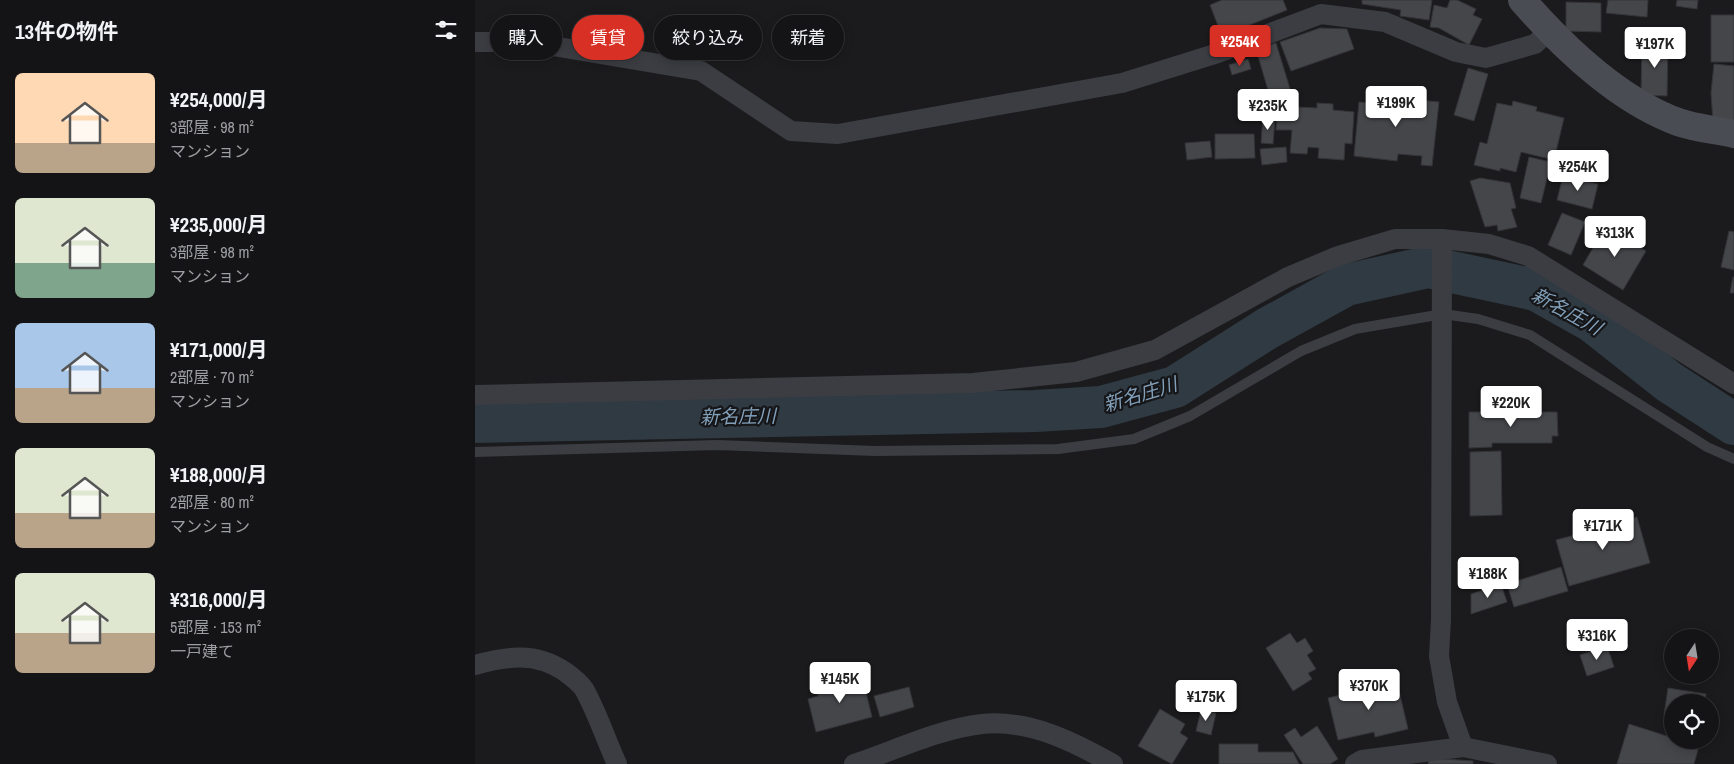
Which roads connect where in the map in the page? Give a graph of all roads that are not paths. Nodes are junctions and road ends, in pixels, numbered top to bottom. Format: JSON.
{"nodes":[{"id":1,"x":1522,"y":0,"type":"edge"},
{"id":2,"x":1549,"y":31,"type":"junction"},
{"id":3,"x":475,"y":42,"type":"edge"},
{"id":4,"x":1734,"y":134,"type":"edge"},
{"id":5,"x":1442,"y":242,"type":"junction"},
{"id":6,"x":1443,"y":313,"type":"junction"},
{"id":7,"x":1734,"y":384,"type":"edge"},
{"id":8,"x":475,"y":395,"type":"edge"},
{"id":9,"x":475,"y":452,"type":"edge"},
{"id":10,"x":1734,"y":459,"type":"edge"},
{"id":11,"x":475,"y":665,"type":"edge"},
{"id":12,"x":1463,"y":746,"type":"junction"},
{"id":13,"x":617,"y":764,"type":"edge"},
{"id":14,"x":854,"y":764,"type":"edge"},
{"id":15,"x":1113,"y":764,"type":"edge"},
{"id":16,"x":1355,"y":764,"type":"edge"},
{"id":17,"x":1547,"y":764,"type":"edge"}],
"edges":[{"from":1,"to":2,"type":"street"},
{"from":2,"to":3,"type":"street"},
{"from":2,"to":4,"type":"street"},
{"from":5,"to":6,"type":"street"},
{"from":5,"to":7,"type":"street"},
{"from":5,"to":8,"type":"street"},
{"from":6,"to":9,"type":"lane"},
{"from":6,"to":10,"type":"lane"},
{"from":6,"to":12,"type":"street"},
{"from":11,"to":13,"type":"street"},
{"from":12,"to":16,"type":"street"},
{"from":12,"to":17,"type":"street"},
{"from":14,"to":15,"type":"street"}]}
